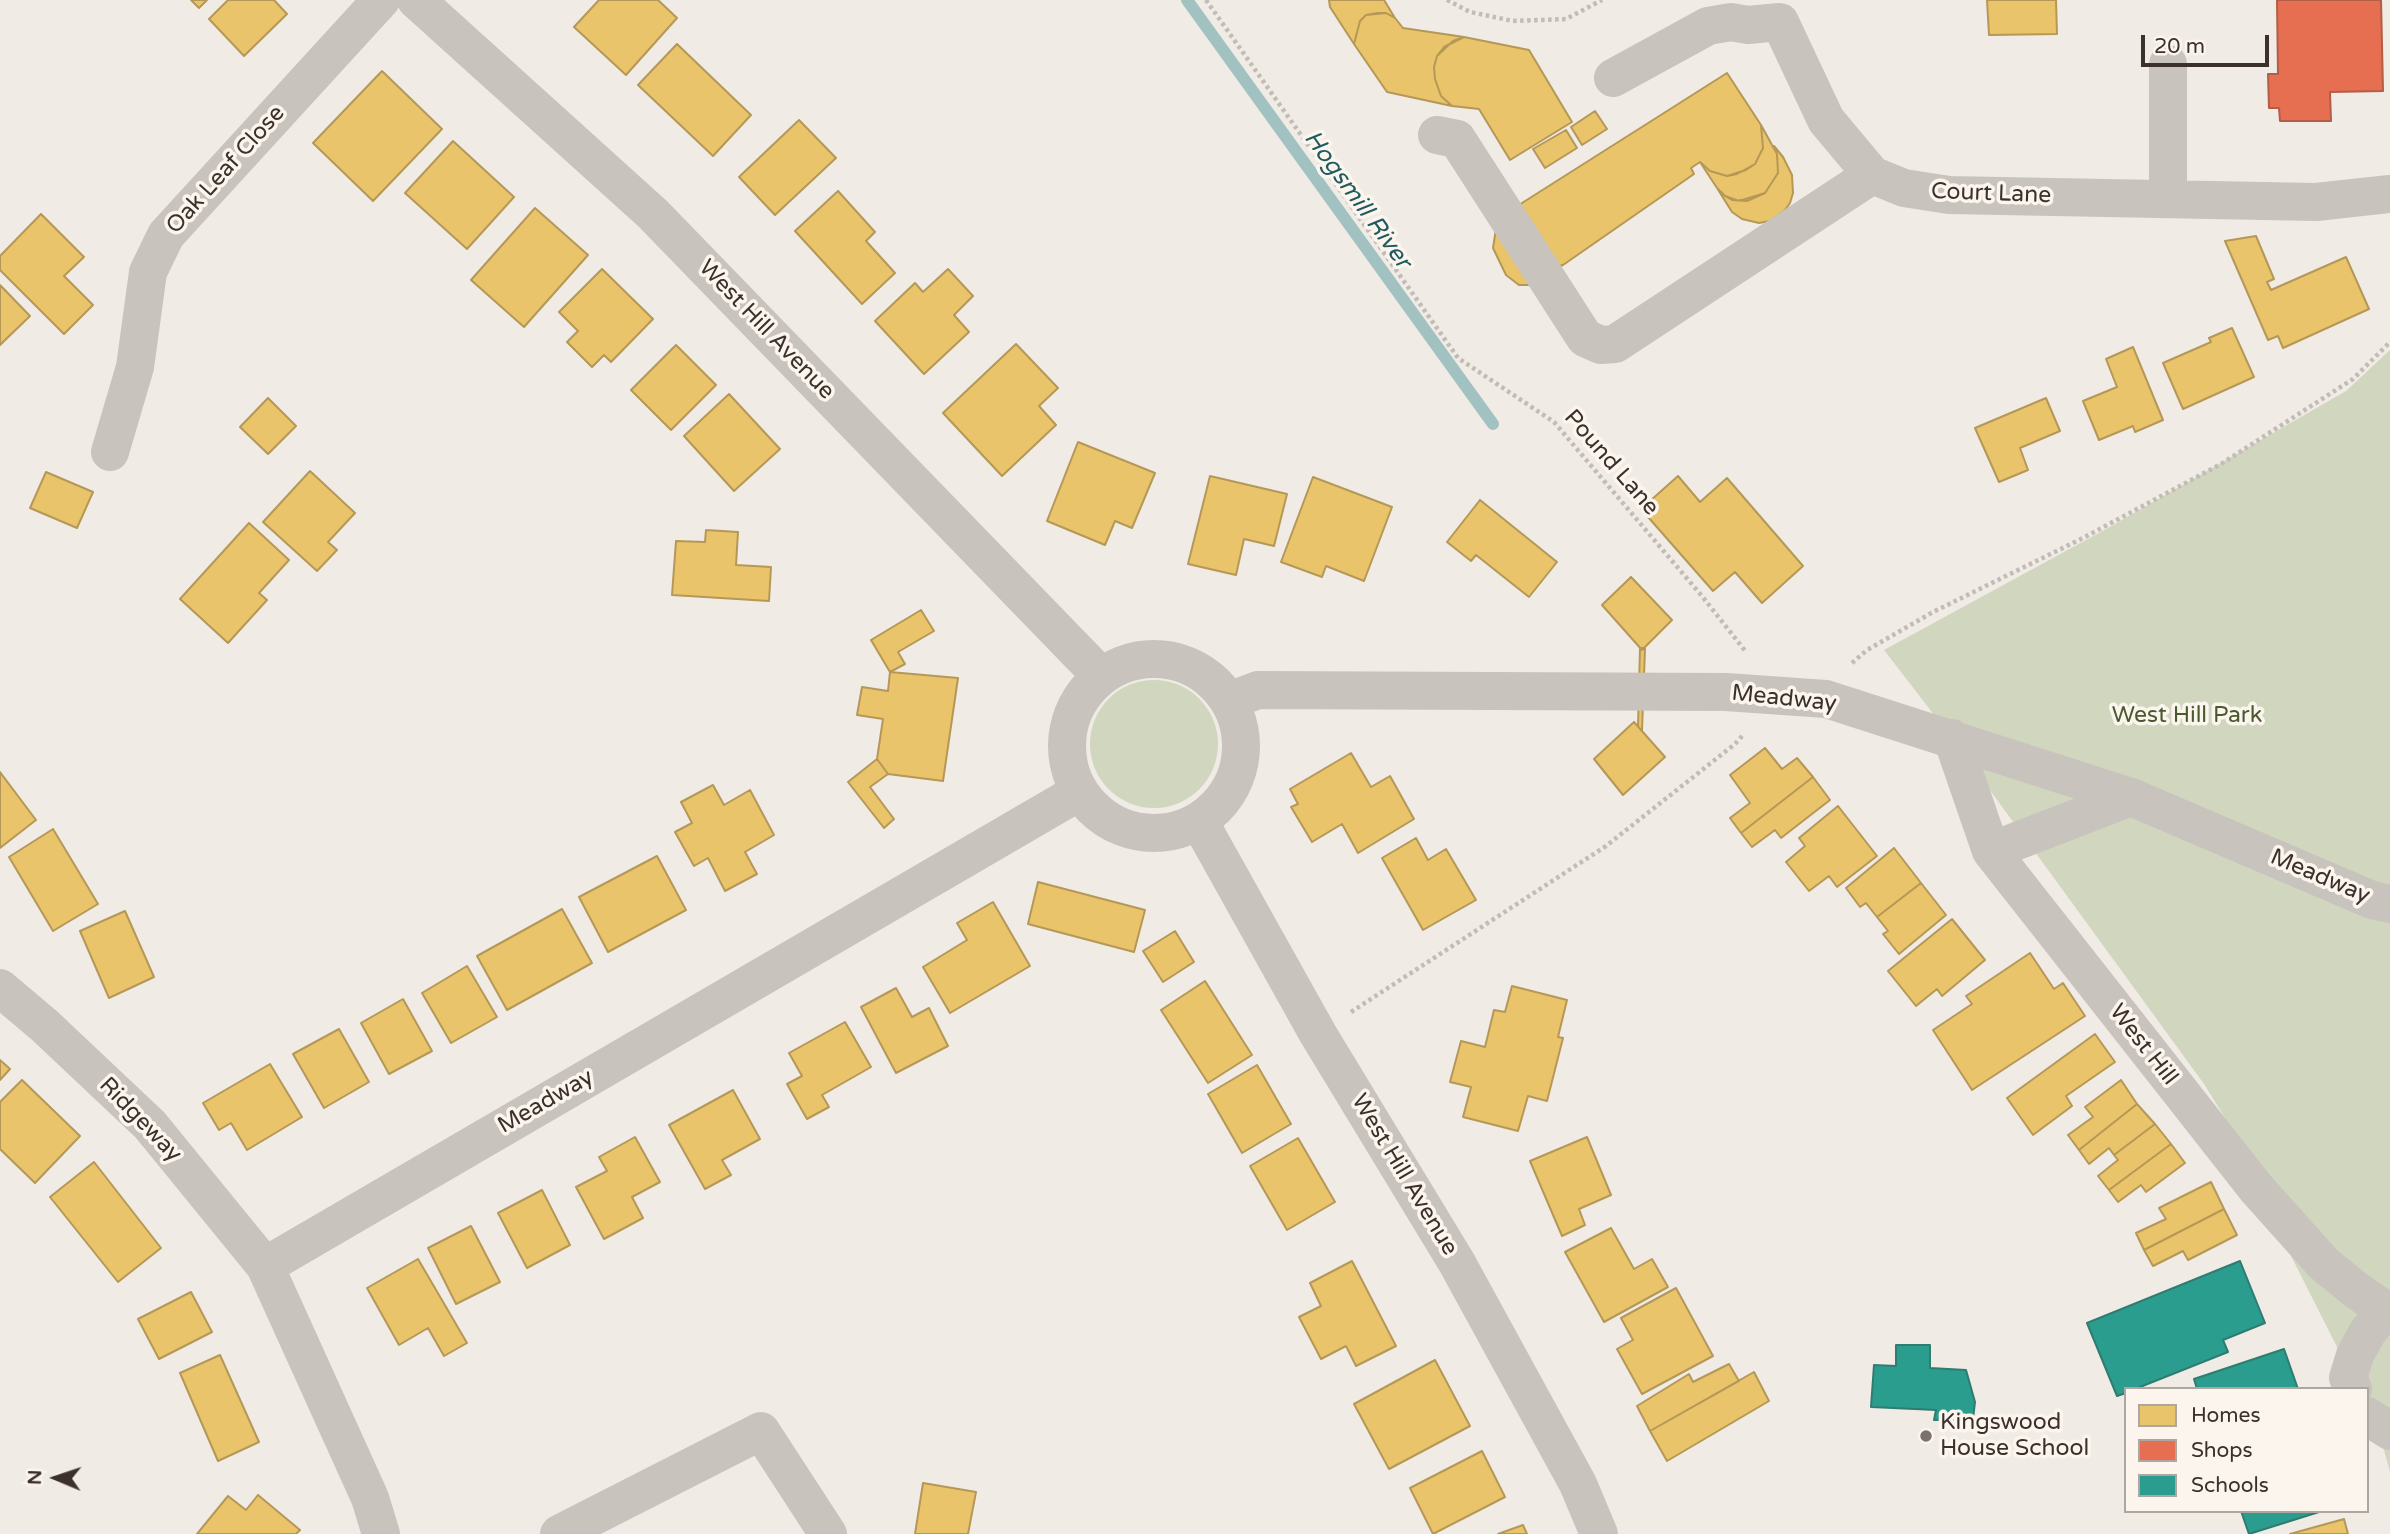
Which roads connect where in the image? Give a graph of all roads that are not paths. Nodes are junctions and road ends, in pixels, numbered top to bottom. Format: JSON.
{"nodes":[{"id":1,"x":381,"y":0,"type":"edge"},
{"id":2,"x":416,"y":0,"type":"edge"},
{"id":3,"x":2168,"y":64,"type":"dead end"},
{"id":4,"x":1613,"y":78,"type":"dead end"},
{"id":5,"x":1437,"y":135,"type":"dead end"},
{"id":6,"x":1872,"y":175,"type":"junction"},
{"id":7,"x":2390,"y":194,"type":"edge"},
{"id":8,"x":2168,"y":198,"type":"junction"},
{"id":9,"x":110,"y":452,"type":"dead end"},
{"id":10,"x":1101,"y":676,"type":"junction"},
{"id":11,"x":1229,"y":701,"type":"junction"},
{"id":12,"x":1952,"y":738,"type":"junction"},
{"id":13,"x":1079,"y":792,"type":"junction"},
{"id":14,"x":2131,"y":797,"type":"junction"},
{"id":15,"x":1199,"y":821,"type":"junction"},
{"id":16,"x":1991,"y":851,"type":"junction"},
{"id":17,"x":2390,"y":904,"type":"edge"},
{"id":18,"x":0,"y":988,"type":"edge"},
{"id":19,"x":265,"y":1266,"type":"junction"},
{"id":20,"x":2388,"y":1311,"type":"edge"},
{"id":21,"x":2352,"y":1387,"type":"edge"},
{"id":22,"x":2369,"y":1417,"type":"edge"},
{"id":23,"x":2390,"y":1431,"type":"edge"},
{"id":24,"x":381,"y":1534,"type":"edge"},
{"id":25,"x":559,"y":1534,"type":"edge"},
{"id":26,"x":828,"y":1534,"type":"edge"},
{"id":27,"x":1599,"y":1534,"type":"edge"}],
"edges":[{"from":1,"to":9,"type":"street","name":"Oak Leaf Close"},
{"from":2,"to":10,"type":"street","name":"West Hill Avenue"},
{"from":3,"to":8,"type":"street"},
{"from":4,"to":6,"type":"street","name":"Court Lane"},
{"from":5,"to":6,"type":"street"},
{"from":6,"to":8,"type":"street","name":"Court Lane"},
{"from":7,"to":8,"type":"street","name":"Court Lane"},
{"from":10,"to":11,"type":"street"},
{"from":10,"to":13,"type":"street"},
{"from":11,"to":12,"type":"street","name":"Meadway"},
{"from":11,"to":15,"type":"street"},
{"from":12,"to":14,"type":"street","name":"Meadway"},
{"from":12,"to":16,"type":"street","name":"West Hill"},
{"from":13,"to":15,"type":"street"},
{"from":13,"to":19,"type":"street","name":"Meadway"},
{"from":14,"to":16,"type":"street"},
{"from":14,"to":17,"type":"street","name":"Meadway"},
{"from":15,"to":27,"type":"street","name":"West Hill Avenue"},
{"from":16,"to":20,"type":"street","name":"West Hill"},
{"from":18,"to":19,"type":"street","name":"Ridgeway"},
{"from":19,"to":24,"type":"street"},
{"from":20,"to":21,"type":"street"},
{"from":22,"to":23,"type":"street"},
{"from":25,"to":26,"type":"street"}]}
